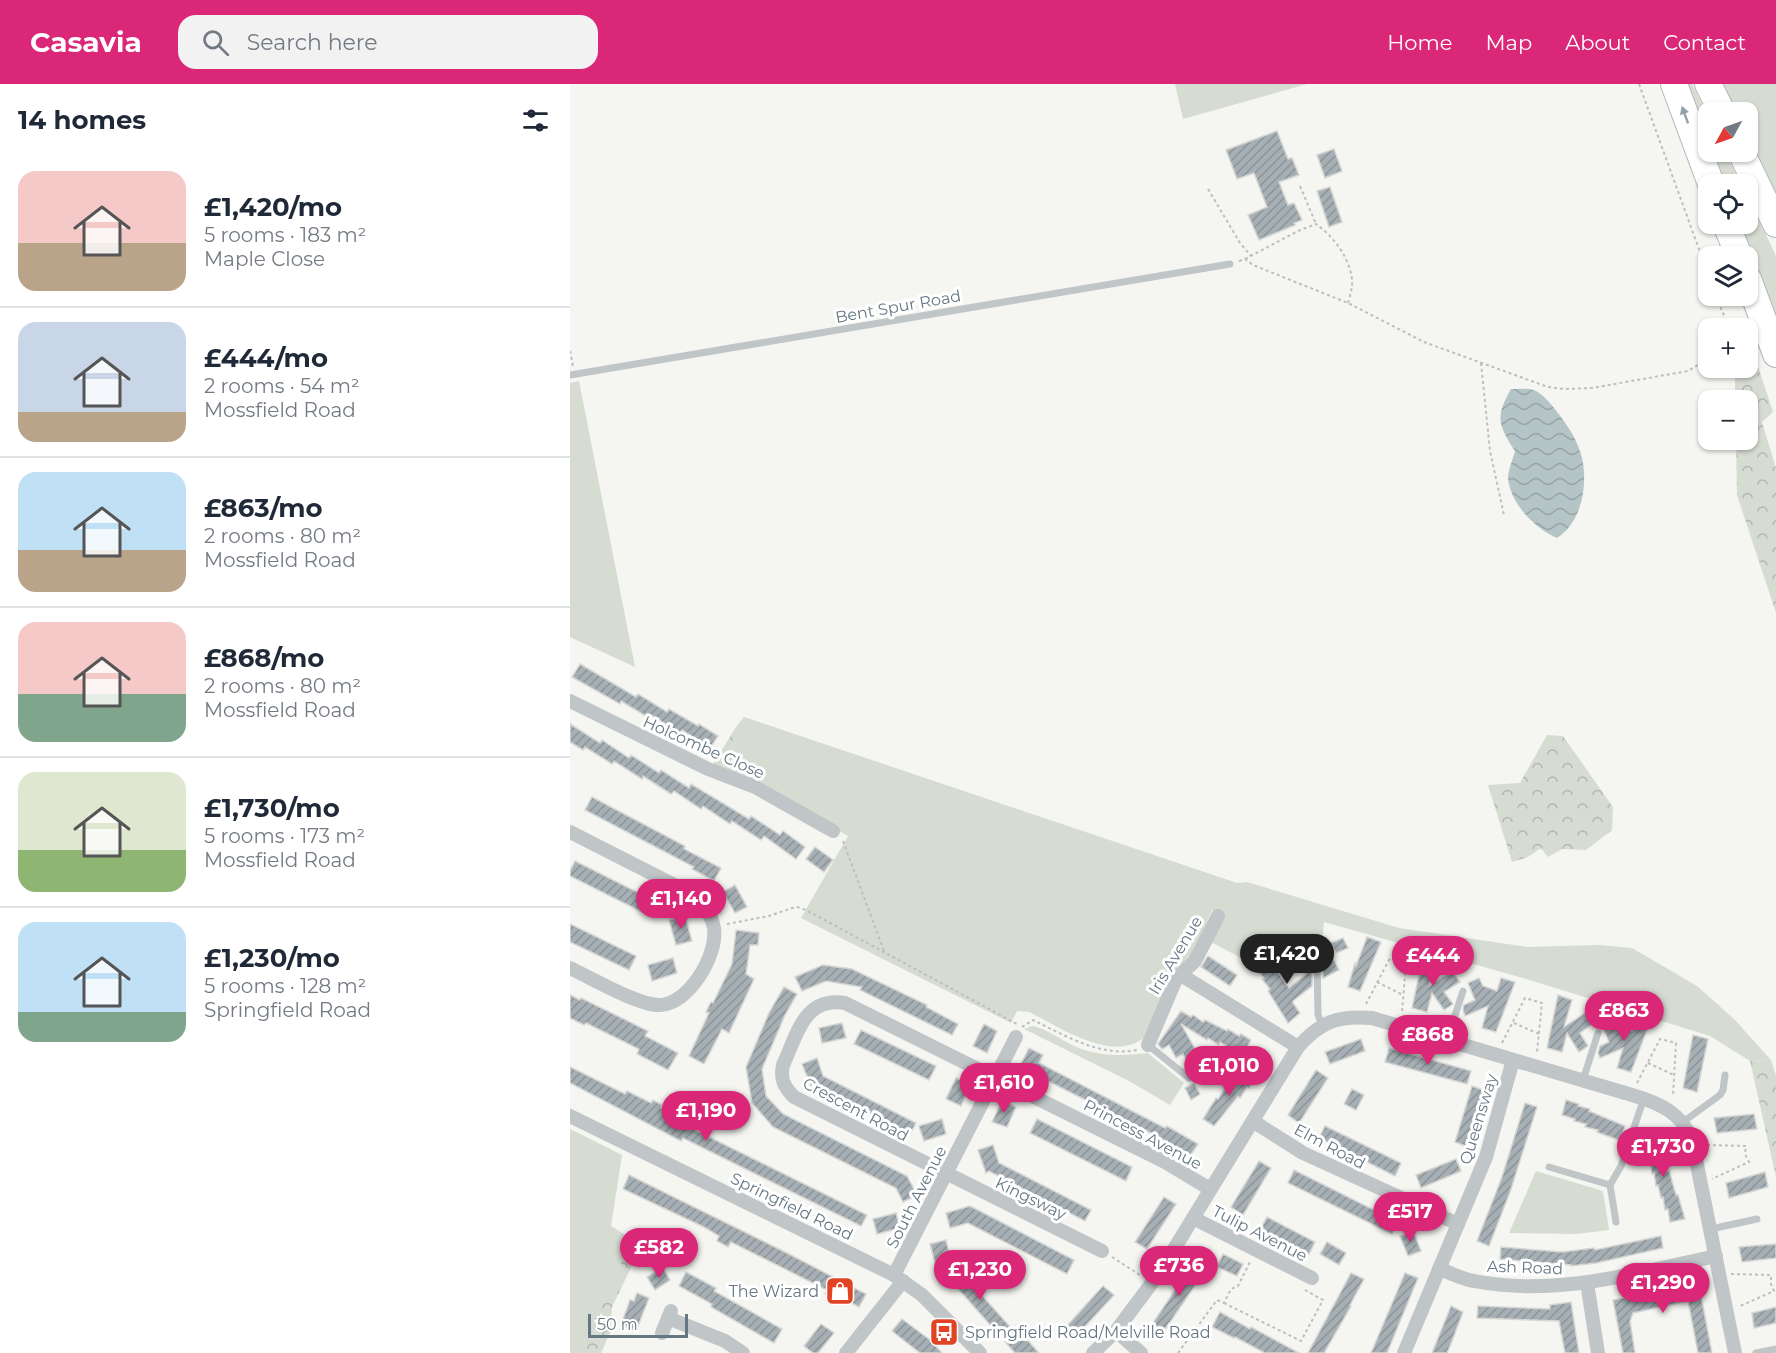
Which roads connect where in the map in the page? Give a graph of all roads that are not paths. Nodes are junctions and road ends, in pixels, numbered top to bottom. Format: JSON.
{"nodes":[{"id":1,"x":1674,"y":84,"type":"edge"},
{"id":2,"x":1708,"y":84,"type":"edge"},
{"id":3,"x":1717,"y":102,"type":"edge"},
{"id":4,"x":1746,"y":162,"type":"edge"},
{"id":5,"x":1707,"y":174,"type":"edge"},
{"id":6,"x":1776,"y":224,"type":"edge"},
{"id":7,"x":1230,"y":264,"type":"road end"},
{"id":8,"x":1758,"y":306,"type":"edge"},
{"id":9,"x":1776,"y":354,"type":"edge"},
{"id":10,"x":572,"y":375,"type":"edge"},
{"id":11,"x":570,"y":701,"type":"edge"},
{"id":12,"x":824,"y":831,"type":"road end"},
{"id":13,"x":570,"y":832,"type":"edge"},
{"id":14,"x":1218,"y":916,"type":"dead end"},
{"id":15,"x":1317,"y":956,"type":"dead end"},
{"id":16,"x":570,"y":968,"type":"edge"},
{"id":17,"x":1181,"y":975,"type":"junction"},
{"id":18,"x":1463,"y":991,"type":"dead end"},
{"id":19,"x":1322,"y":1025,"type":"junction"},
{"id":20,"x":1019,"y":1032,"type":"road end"},
{"id":21,"x":1598,"y":1033,"type":"dead end"},
{"id":22,"x":1447,"y":1041,"type":"junction"},
{"id":23,"x":1148,"y":1045,"type":"joint"},
{"id":24,"x":1298,"y":1047,"type":"junction"},
{"id":25,"x":1513,"y":1060,"type":"junction"},
{"id":26,"x":1725,"y":1075,"type":"dead end"},
{"id":27,"x":996,"y":1077,"type":"junction"},
{"id":28,"x":1189,"y":1078,"type":"dead end"},
{"id":29,"x":1583,"y":1080,"type":"junction"},
{"id":30,"x":1638,"y":1096,"type":"junction"},
{"id":31,"x":570,"y":1116,"type":"edge"},
{"id":32,"x":1254,"y":1122,"type":"junction"},
{"id":33,"x":1683,"y":1122,"type":"junction"},
{"id":34,"x":1549,"y":1167,"type":"dead end"},
{"id":35,"x":946,"y":1174,"type":"junction"},
{"id":36,"x":1610,"y":1185,"type":"junction"},
{"id":37,"x":1210,"y":1189,"type":"junction"},
{"id":38,"x":1193,"y":1218,"type":"junction"},
{"id":39,"x":1757,"y":1219,"type":"dead end"},
{"id":40,"x":1616,"y":1222,"type":"dead end"},
{"id":41,"x":1458,"y":1224,"type":"junction"},
{"id":42,"x":1711,"y":1229,"type":"junction"},
{"id":43,"x":1102,"y":1251,"type":"road end"},
{"id":44,"x":1716,"y":1256,"type":"junction"},
{"id":45,"x":1439,"y":1269,"type":"junction"},
{"id":46,"x":898,"y":1278,"type":"junction"},
{"id":47,"x":1312,"y":1278,"type":"road end"},
{"id":48,"x":1587,"y":1283,"type":"junction"},
{"id":49,"x":1116,"y":1330,"type":"junction"},
{"id":50,"x":662,"y":1333,"type":"dead end"},
{"id":51,"x":1776,"y":1349,"type":"edge"},
{"id":52,"x":743,"y":1353,"type":"edge"},
{"id":53,"x":846,"y":1353,"type":"edge"},
{"id":54,"x":980,"y":1353,"type":"edge"},
{"id":55,"x":1093,"y":1353,"type":"edge"},
{"id":56,"x":1141,"y":1353,"type":"edge"},
{"id":57,"x":1404,"y":1353,"type":"edge"},
{"id":58,"x":1598,"y":1353,"type":"edge"},
{"id":59,"x":1735,"y":1353,"type":"edge"},
{"id":60,"x":1756,"y":1353,"type":"edge"}],
"edges":[{"from":5,"to":1,"type":"highway","one_way":true},
{"from":2,"to":3,"type":"highway"},
{"from":4,"to":6,"type":"highway"},
{"from":7,"to":10,"type":"lane","name":"Bent Spur Road"},
{"from":8,"to":9,"type":"highway"},
{"from":11,"to":12,"type":"street","name":"Holcombe Close"},
{"from":13,"to":16,"type":"street"},
{"from":14,"to":17,"type":"street","name":"Iris Avenue"},
{"from":15,"to":19,"type":"lane"},
{"from":17,"to":23,"type":"street","name":"Iris Avenue"},
{"from":17,"to":24,"type":"street"},
{"from":18,"to":22,"type":"lane"},
{"from":19,"to":22,"type":"street"},
{"from":19,"to":24,"type":"street"},
{"from":20,"to":27,"type":"street","name":"South Avenue"},
{"from":21,"to":29,"type":"lane"},
{"from":22,"to":25,"type":"street"},
{"from":23,"to":28,"type":"lane"},
{"from":24,"to":32,"type":"street"},
{"from":25,"to":29,"type":"street"},
{"from":25,"to":41,"type":"street","name":"Queensway"},
{"from":26,"to":33,"type":"lane"},
{"from":27,"to":35,"type":"street","name":"South Avenue"},
{"from":27,"to":35,"type":"street","name":"Crescent Road"},
{"from":27,"to":37,"type":"street","name":"Princess Avenue"},
{"from":29,"to":30,"type":"street"},
{"from":30,"to":33,"type":"street"},
{"from":30,"to":36,"type":"lane"},
{"from":31,"to":46,"type":"street","name":"Springfield Road"},
{"from":32,"to":37,"type":"street"},
{"from":32,"to":41,"type":"street","name":"Elm Road"},
{"from":33,"to":42,"type":"street"},
{"from":34,"to":36,"type":"lane"},
{"from":35,"to":43,"type":"street","name":"Kingsway"},
{"from":35,"to":46,"type":"street","name":"South Avenue"},
{"from":36,"to":40,"type":"lane"},
{"from":37,"to":38,"type":"street"},
{"from":38,"to":47,"type":"street","name":"Tulip Avenue"},
{"from":38,"to":49,"type":"street"},
{"from":39,"to":42,"type":"lane"},
{"from":41,"to":45,"type":"street","name":"Queensway"},
{"from":42,"to":44,"type":"street"},
{"from":44,"to":48,"type":"street","name":"Ash Road"},
{"from":44,"to":59,"type":"street"},
{"from":45,"to":48,"type":"street","name":"Ash Road"},
{"from":45,"to":57,"type":"street","name":"Queensway"},
{"from":46,"to":53,"type":"street","name":"South Avenue"},
{"from":46,"to":54,"type":"street","name":"Springfield Road"},
{"from":48,"to":58,"type":"street"},
{"from":49,"to":55,"type":"street"},
{"from":49,"to":56,"type":"street"},
{"from":50,"to":52,"type":"street"},
{"from":51,"to":60,"type":"lane"}]}
